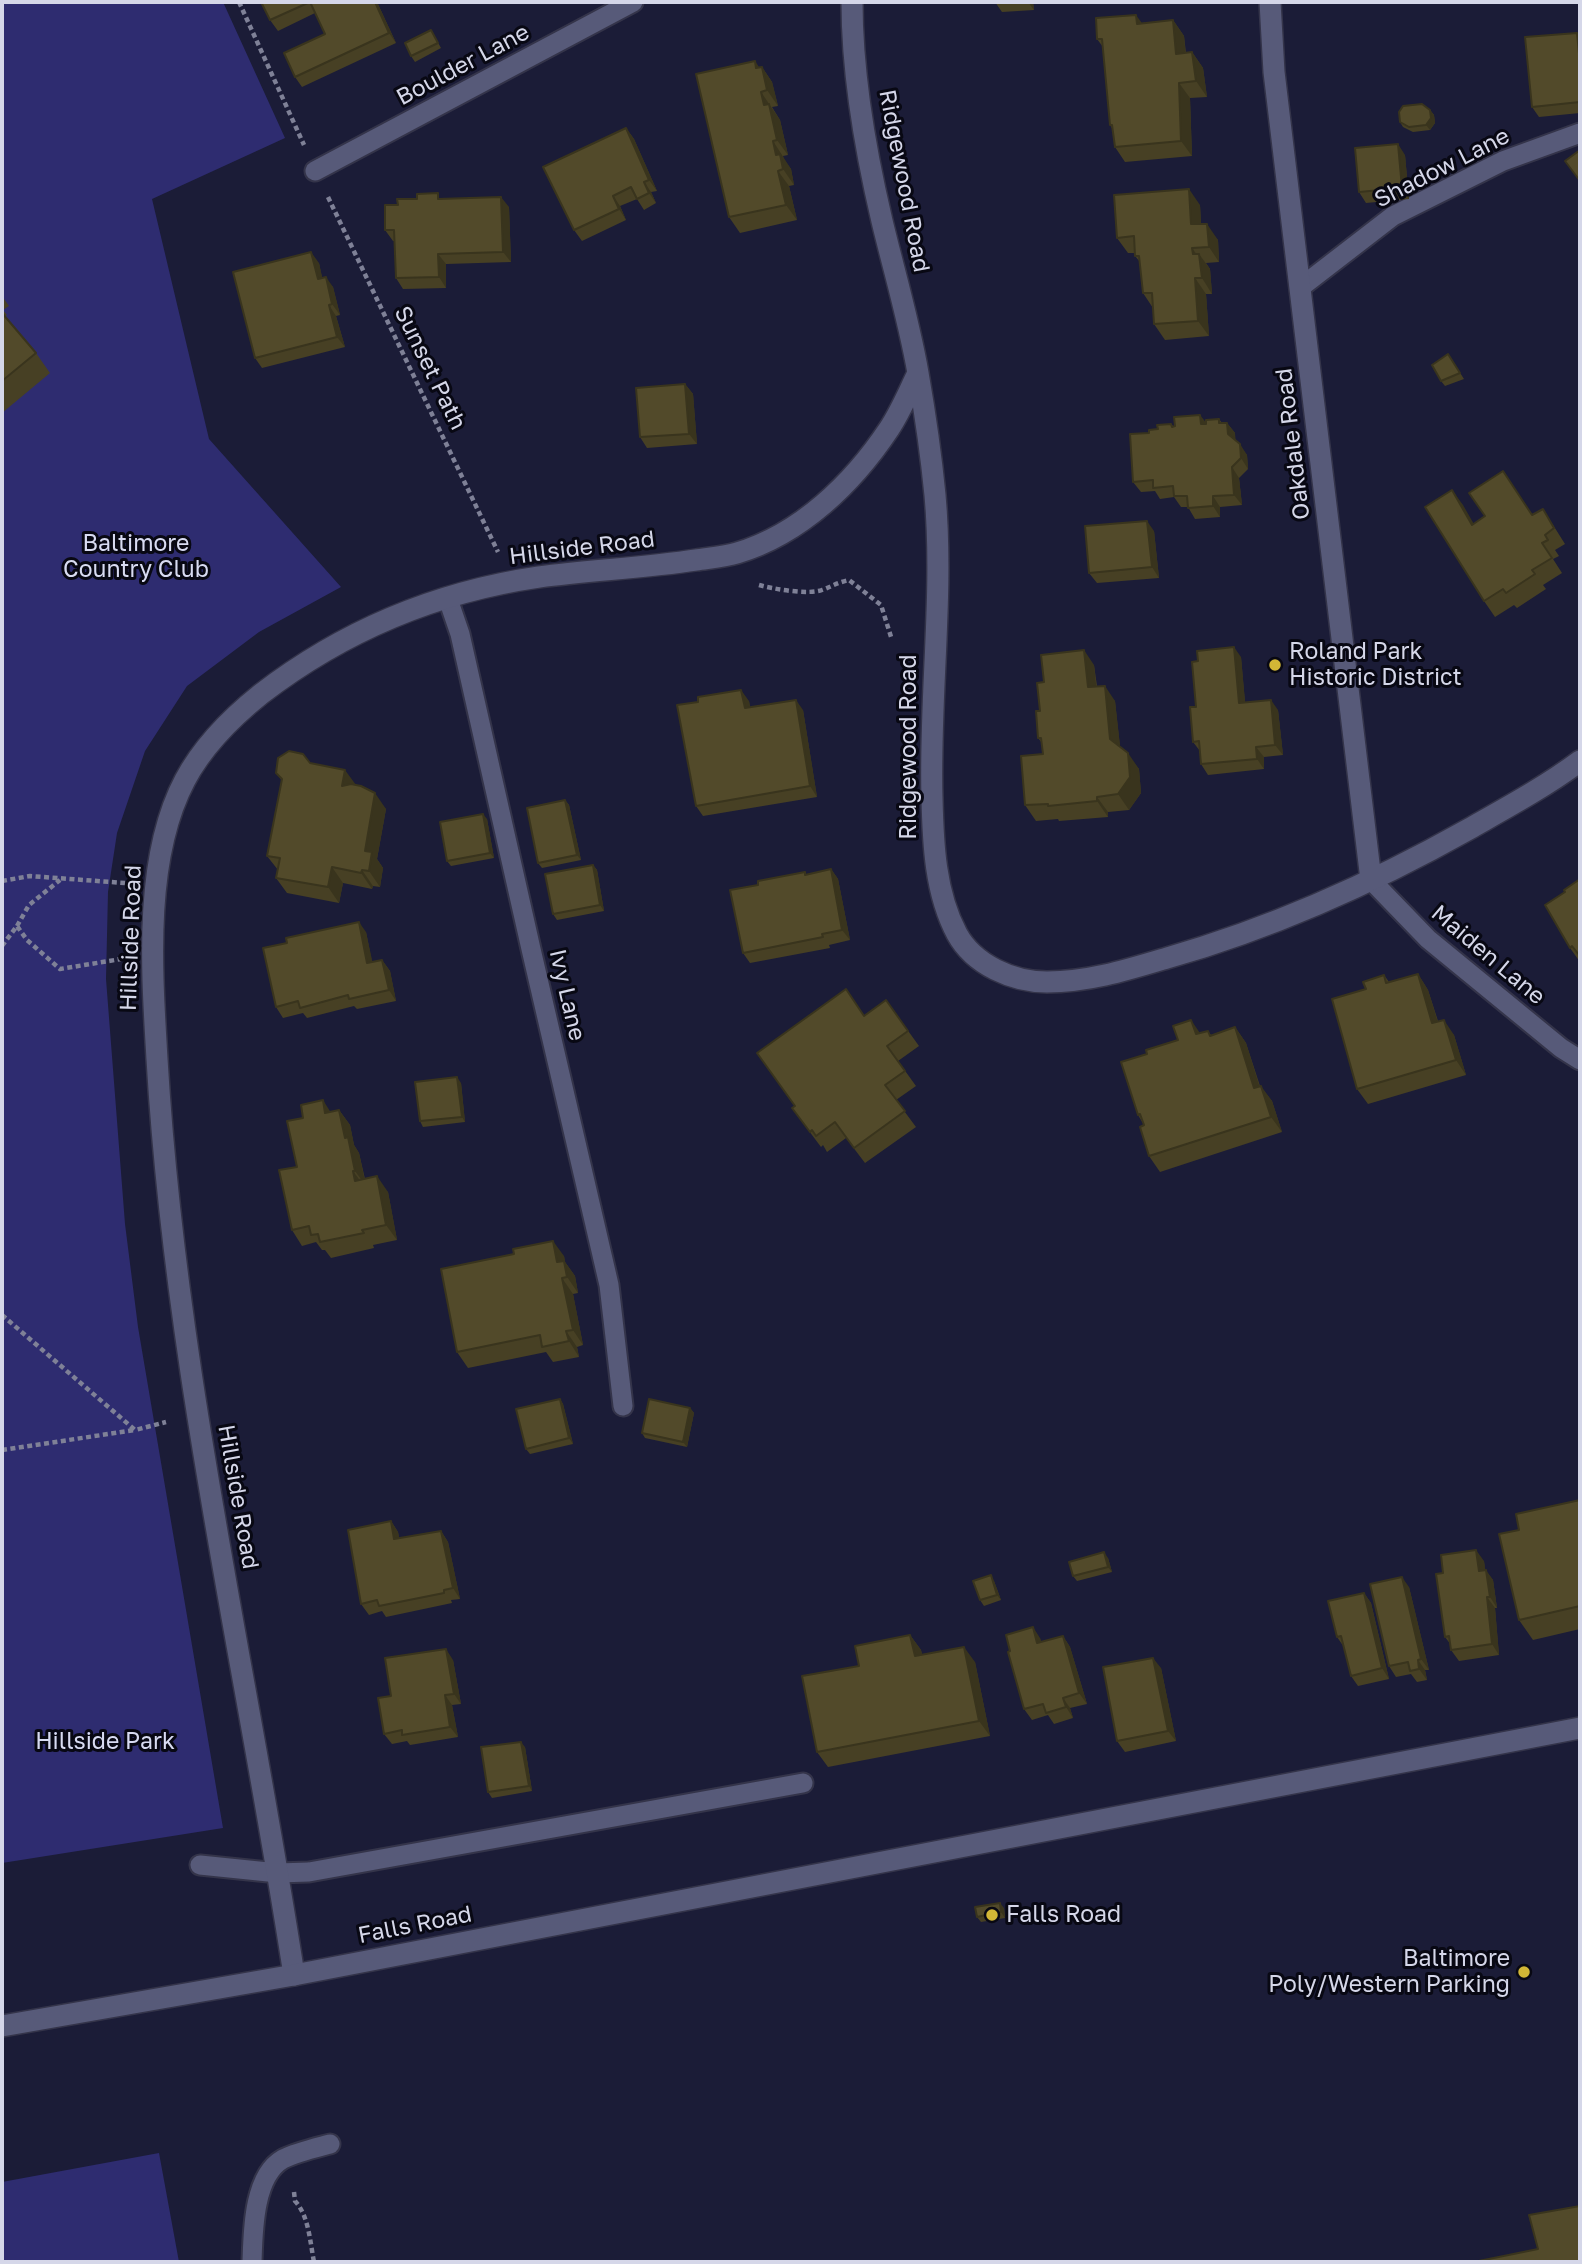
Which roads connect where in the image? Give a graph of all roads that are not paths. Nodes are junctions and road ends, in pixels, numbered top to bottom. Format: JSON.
{"nodes":[{"id":1,"x":633,"y":2,"type":"edge"},
{"id":2,"x":852,"y":2,"type":"edge"},
{"id":3,"x":1270,"y":2,"type":"edge"},
{"id":4,"x":1580,"y":133,"type":"edge"},
{"id":5,"x":316,"y":171,"type":"dead end"},
{"id":6,"x":1301,"y":287,"type":"junction"},
{"id":7,"x":918,"y":373,"type":"junction"},
{"id":8,"x":448,"y":598,"type":"junction"},
{"id":9,"x":1580,"y":761,"type":"edge"},
{"id":10,"x":1371,"y":880,"type":"junction"},
{"id":11,"x":1580,"y":1060,"type":"edge"},
{"id":12,"x":624,"y":1406,"type":"dead end"},
{"id":13,"x":1580,"y":1728,"type":"edge"},
{"id":14,"x":803,"y":1783,"type":"dead end"},
{"id":15,"x":200,"y":1865,"type":"dead end"},
{"id":16,"x":278,"y":1873,"type":"junction"},
{"id":17,"x":294,"y":1975,"type":"junction"},
{"id":18,"x":2,"y":2026,"type":"edge"},
{"id":19,"x":330,"y":2144,"type":"dead end"},
{"id":20,"x":252,"y":2262,"type":"edge"}],
"edges":[{"from":1,"to":5,"type":"lane","name":"Boulder Lane"},
{"from":2,"to":7,"type":"street","name":"Ridgewood Road"},
{"from":3,"to":6,"type":"street","name":"Oakdale Road"},
{"from":4,"to":6,"type":"lane","name":"Shadow Lane"},
{"from":6,"to":10,"type":"street","name":"Oakdale Road"},
{"from":7,"to":8,"type":"street","name":"Hillside Road"},
{"from":7,"to":10,"type":"street","name":"Ridgewood Road"},
{"from":8,"to":12,"type":"lane","name":"Ivy Lane"},
{"from":8,"to":16,"type":"street","name":"Hillside Road"},
{"from":9,"to":10,"type":"street","name":"Ridgewood Road"},
{"from":10,"to":11,"type":"lane","name":"Maiden Lane"},
{"from":13,"to":17,"type":"street","name":"Falls Road"},
{"from":14,"to":16,"type":"lane"},
{"from":15,"to":16,"type":"lane"},
{"from":16,"to":17,"type":"street","name":"Hillside Road"},
{"from":17,"to":18,"type":"street","name":"Falls Road"},
{"from":19,"to":20,"type":"lane"}]}
